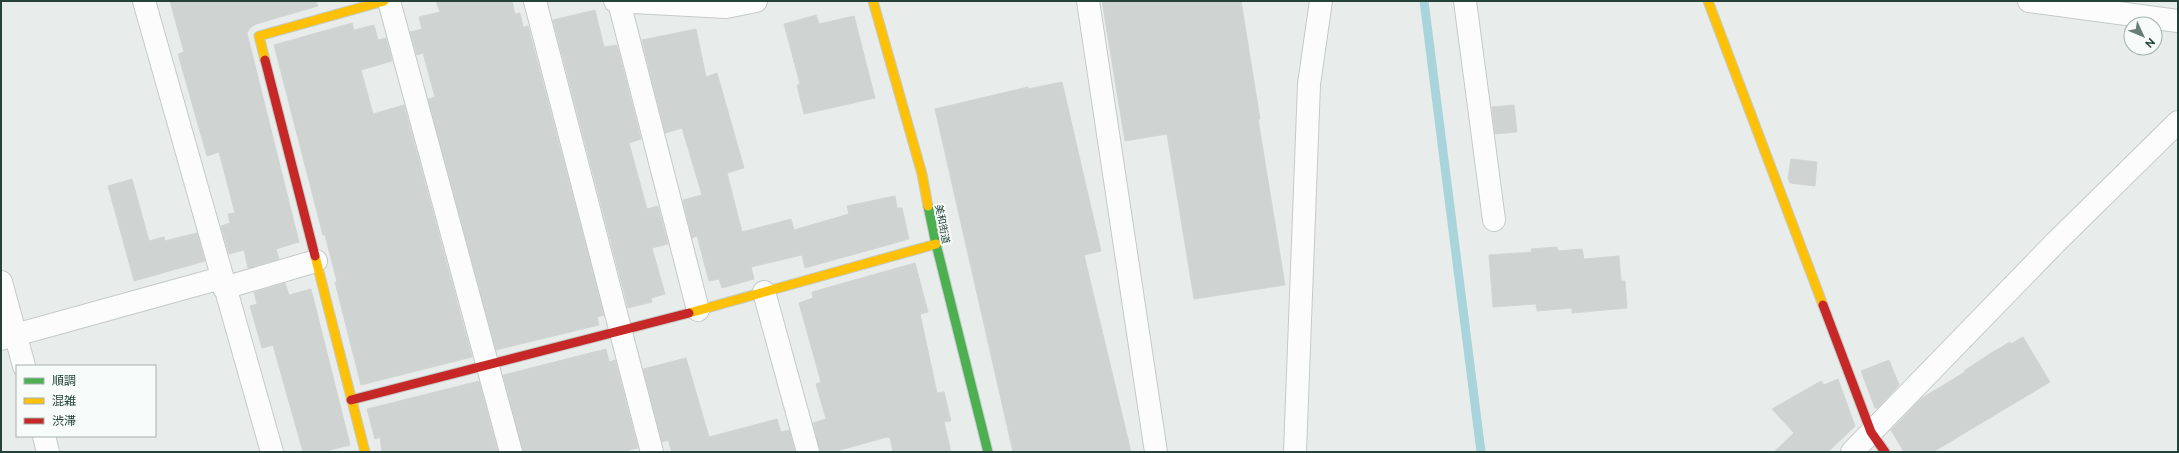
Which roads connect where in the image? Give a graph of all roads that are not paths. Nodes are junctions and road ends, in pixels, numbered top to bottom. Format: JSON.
{"nodes":[{"id":1,"x":144,"y":1,"type":"edge"},
{"id":2,"x":384,"y":1,"type":"edge"},
{"id":3,"x":389,"y":1,"type":"edge"},
{"id":4,"x":535,"y":1,"type":"edge"},
{"id":5,"x":756,"y":1,"type":"edge"},
{"id":6,"x":873,"y":1,"type":"edge"},
{"id":7,"x":1088,"y":1,"type":"edge"},
{"id":8,"x":1321,"y":1,"type":"edge"},
{"id":9,"x":1465,"y":1,"type":"edge"},
{"id":10,"x":1708,"y":1,"type":"edge"},
{"id":11,"x":2029,"y":1,"type":"edge"},
{"id":12,"x":617,"y":2,"type":"edge"},
{"id":13,"x":2178,"y":21,"type":"edge"},
{"id":14,"x":2178,"y":122,"type":"edge"},
{"id":15,"x":1494,"y":220,"type":"dead end"},
{"id":16,"x":936,"y":244,"type":"junction"},
{"id":17,"x":316,"y":261,"type":"junction"},
{"id":18,"x":1,"y":282,"type":"edge"},
{"id":19,"x":223,"y":283,"type":"junction"},
{"id":20,"x":764,"y":292,"type":"junction"},
{"id":21,"x":698,"y":310,"type":"junction"},
{"id":22,"x":620,"y":332,"type":"junction"},
{"id":23,"x":8,"y":337,"type":"edge"},
{"id":24,"x":23,"y":365,"type":"edge"},
{"id":25,"x":488,"y":365,"type":"junction"},
{"id":26,"x":351,"y":400,"type":"junction"},
{"id":27,"x":1871,"y":432,"type":"junction"},
{"id":28,"x":44,"y":437,"type":"edge"},
{"id":29,"x":48,"y":452,"type":"edge"},
{"id":30,"x":272,"y":452,"type":"edge"},
{"id":31,"x":365,"y":452,"type":"edge"},
{"id":32,"x":511,"y":452,"type":"edge"},
{"id":33,"x":652,"y":452,"type":"edge"},
{"id":34,"x":808,"y":452,"type":"edge"},
{"id":35,"x":988,"y":452,"type":"edge"},
{"id":36,"x":1156,"y":452,"type":"edge"},
{"id":37,"x":1295,"y":452,"type":"edge"},
{"id":38,"x":1852,"y":452,"type":"edge"},
{"id":39,"x":1885,"y":452,"type":"edge"}],
"edges":[{"from":1,"to":19,"type":"street"},
{"from":2,"to":17,"type":"street"},
{"from":3,"to":25,"type":"street"},
{"from":4,"to":22,"type":"street"},
{"from":5,"to":12,"type":"street"},
{"from":6,"to":16,"type":"street","name":"美和街道"},
{"from":7,"to":36,"type":"street"},
{"from":8,"to":37,"type":"street"},
{"from":9,"to":15,"type":"street"},
{"from":10,"to":27,"type":"street"},
{"from":11,"to":13,"type":"street"},
{"from":12,"to":21,"type":"street"},
{"from":14,"to":27,"type":"street"},
{"from":16,"to":20,"type":"street"},
{"from":16,"to":35,"type":"street","name":"美和街道"},
{"from":17,"to":19,"type":"street"},
{"from":17,"to":26,"type":"street"},
{"from":18,"to":23,"type":"street"},
{"from":19,"to":23,"type":"street"},
{"from":19,"to":30,"type":"street"},
{"from":20,"to":21,"type":"street"},
{"from":20,"to":34,"type":"street"},
{"from":21,"to":22,"type":"street"},
{"from":22,"to":25,"type":"street"},
{"from":22,"to":33,"type":"street"},
{"from":23,"to":24,"type":"street"},
{"from":25,"to":26,"type":"street"},
{"from":25,"to":32,"type":"street"},
{"from":26,"to":31,"type":"street"},
{"from":27,"to":38,"type":"street"},
{"from":27,"to":39,"type":"street"},
{"from":28,"to":29,"type":"street"}]}
